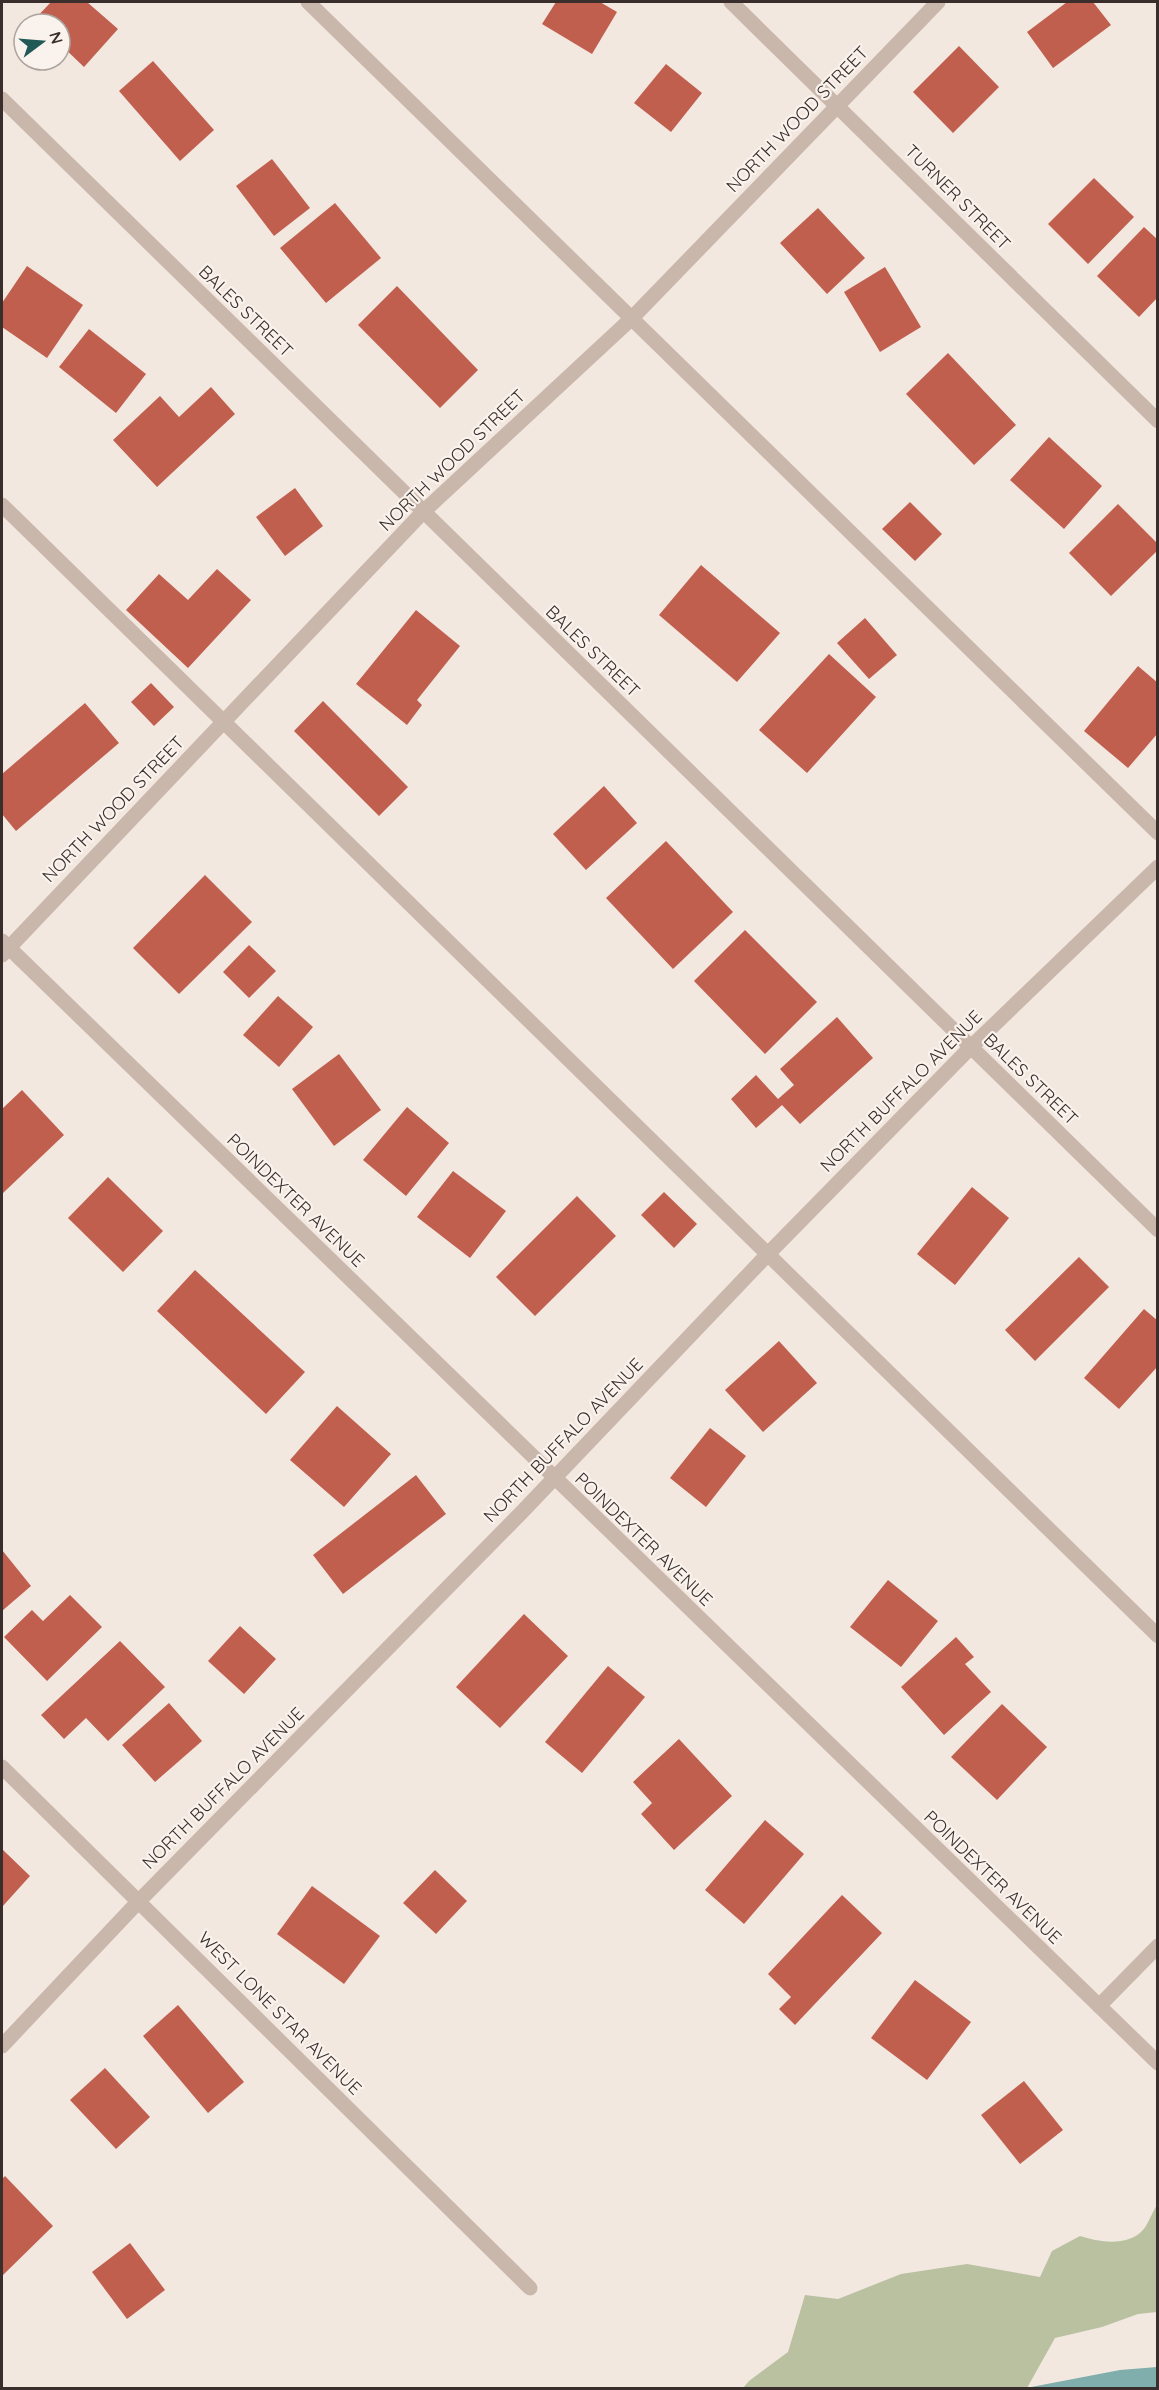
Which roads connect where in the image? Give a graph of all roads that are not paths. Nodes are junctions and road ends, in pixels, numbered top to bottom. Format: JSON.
{"nodes":[{"id":1,"x":308,"y":2,"type":"edge"},
{"id":2,"x":731,"y":2,"type":"edge"},
{"id":3,"x":938,"y":2,"type":"edge"},
{"id":4,"x":2,"y":99,"type":"edge"},
{"id":5,"x":838,"y":105,"type":"junction"},
{"id":6,"x":631,"y":319,"type":"junction"},
{"id":7,"x":1158,"y":421,"type":"edge"},
{"id":8,"x":2,"y":505,"type":"edge"},
{"id":9,"x":423,"y":512,"type":"junction"},
{"id":10,"x":224,"y":721,"type":"junction"},
{"id":11,"x":1158,"y":833,"type":"edge"},
{"id":12,"x":1158,"y":867,"type":"edge"},
{"id":13,"x":4,"y":948,"type":"edge"},
{"id":14,"x":971,"y":1047,"type":"junction"},
{"id":15,"x":1158,"y":1230,"type":"edge"},
{"id":16,"x":768,"y":1254,"type":"junction"},
{"id":17,"x":553,"y":1478,"type":"junction"},
{"id":18,"x":1158,"y":1636,"type":"edge"},
{"id":19,"x":2,"y":1767,"type":"edge"},
{"id":20,"x":139,"y":1901,"type":"junction"},
{"id":21,"x":1158,"y":1946,"type":"edge"},
{"id":22,"x":1099,"y":2006,"type":"junction"},
{"id":23,"x":2,"y":2046,"type":"edge"},
{"id":24,"x":1158,"y":2063,"type":"edge"},
{"id":25,"x":530,"y":2288,"type":"dead end"}],
"edges":[{"from":1,"to":6,"type":"street"},
{"from":2,"to":5,"type":"street","name":"TURNER STREET"},
{"from":3,"to":5,"type":"street","name":"NORTH WOOD STREET"},
{"from":4,"to":9,"type":"street","name":"BALES STREET"},
{"from":5,"to":6,"type":"street","name":"NORTH WOOD STREET"},
{"from":5,"to":7,"type":"street","name":"TURNER STREET"},
{"from":6,"to":9,"type":"street","name":"NORTH WOOD STREET"},
{"from":6,"to":11,"type":"street"},
{"from":8,"to":10,"type":"street"},
{"from":9,"to":10,"type":"street","name":"NORTH WOOD STREET"},
{"from":9,"to":14,"type":"street","name":"BALES STREET"},
{"from":10,"to":13,"type":"street","name":"NORTH WOOD STREET"},
{"from":10,"to":16,"type":"street"},
{"from":12,"to":14,"type":"street","name":"NORTH BUFFALO AVENUE"},
{"from":13,"to":17,"type":"street","name":"POINDEXTER AVENUE"},
{"from":14,"to":15,"type":"street","name":"BALES STREET"},
{"from":14,"to":16,"type":"street","name":"NORTH BUFFALO AVENUE"},
{"from":16,"to":17,"type":"street","name":"NORTH BUFFALO AVENUE"},
{"from":16,"to":18,"type":"street"},
{"from":17,"to":20,"type":"street","name":"NORTH BUFFALO AVENUE"},
{"from":17,"to":22,"type":"street","name":"POINDEXTER AVENUE"},
{"from":19,"to":20,"type":"street","name":"WEST LONE STAR AVENUE"},
{"from":20,"to":23,"type":"street","name":"NORTH BUFFALO AVENUE"},
{"from":20,"to":25,"type":"street","name":"WEST LONE STAR AVENUE"},
{"from":21,"to":22,"type":"street"},
{"from":22,"to":24,"type":"street","name":"POINDEXTER AVENUE"}]}
